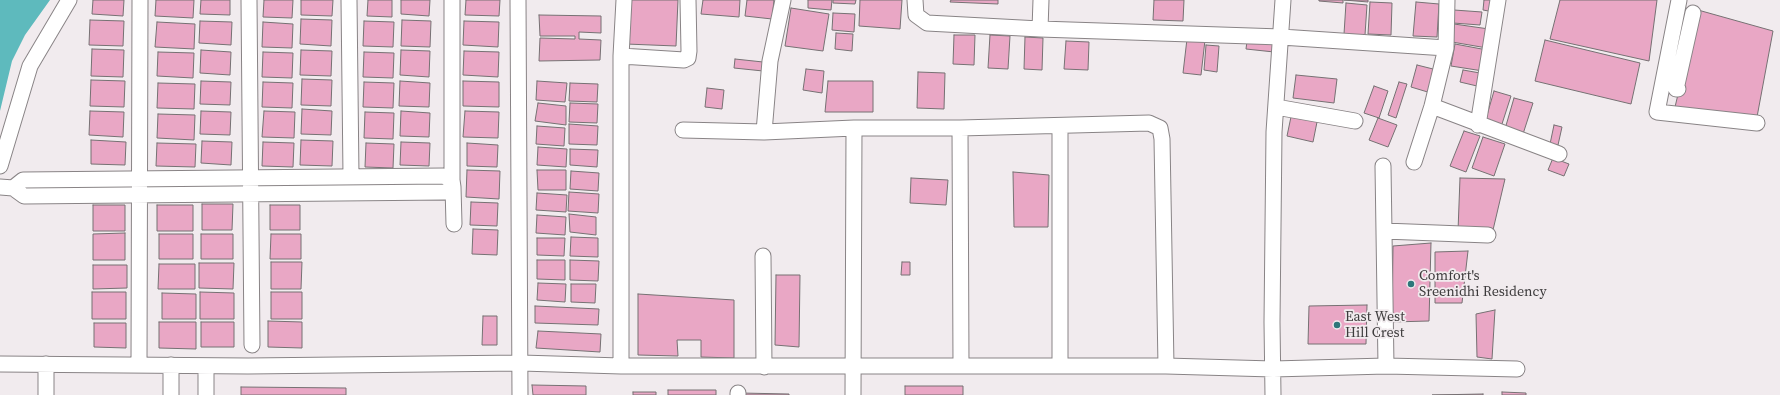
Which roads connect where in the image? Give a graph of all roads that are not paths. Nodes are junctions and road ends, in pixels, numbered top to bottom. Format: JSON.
{"nodes":[{"id":1,"x":69,"y":0,"type":"edge"},
{"id":2,"x":140,"y":0,"type":"edge"},
{"id":3,"x":249,"y":0,"type":"edge"},
{"id":4,"x":349,"y":0,"type":"edge"},
{"id":5,"x":452,"y":0,"type":"edge"},
{"id":6,"x":518,"y":0,"type":"edge"},
{"id":7,"x":624,"y":0,"type":"edge"},
{"id":8,"x":688,"y":0,"type":"edge"},
{"id":9,"x":783,"y":0,"type":"edge"},
{"id":10,"x":916,"y":0,"type":"edge"},
{"id":11,"x":1041,"y":0,"type":"edge"},
{"id":12,"x":1283,"y":0,"type":"edge"},
{"id":13,"x":1447,"y":0,"type":"edge"},
{"id":14,"x":1498,"y":0,"type":"edge"},
{"id":15,"x":1677,"y":0,"type":"edge"},
{"id":16,"x":1693,"y":13,"type":"dead end"},
{"id":17,"x":1040,"y":29,"type":"junction"},
{"id":18,"x":1280,"y":37,"type":"junction"},
{"id":19,"x":1446,"y":48,"type":"junction"},
{"id":20,"x":621,"y":56,"type":"junction"},
{"id":21,"x":1672,"y":88,"type":"junction"},
{"id":22,"x":1432,"y":106,"type":"junction"},
{"id":23,"x":1276,"y":107,"type":"junction"},
{"id":24,"x":1354,"y":121,"type":"dead end"},
{"id":25,"x":1757,"y":123,"type":"dead end"},
{"id":26,"x":1478,"y":124,"type":"junction"},
{"id":27,"x":1060,"y":126,"type":"junction"},
{"id":28,"x":854,"y":128,"type":"junction"},
{"id":29,"x":960,"y":128,"type":"junction"},
{"id":30,"x":683,"y":130,"type":"dead end"},
{"id":31,"x":764,"y":132,"type":"junction"},
{"id":32,"x":1559,"y":154,"type":"dead end"},
{"id":33,"x":1414,"y":162,"type":"dead end"},
{"id":34,"x":0,"y":166,"type":"edge"},
{"id":35,"x":1383,"y":166,"type":"dead end"},
{"id":36,"x":352,"y":176,"type":"junction"},
{"id":37,"x":140,"y":179,"type":"junction"},
{"id":38,"x":452,"y":183,"type":"junction"},
{"id":39,"x":251,"y":186,"type":"junction"},
{"id":40,"x":7,"y":187,"type":"edge"},
{"id":41,"x":139,"y":194,"type":"junction"},
{"id":42,"x":454,"y":224,"type":"dead end"},
{"id":43,"x":1384,"y":231,"type":"junction"},
{"id":44,"x":1488,"y":235,"type":"dead end"},
{"id":45,"x":763,"y":256,"type":"dead end"},
{"id":46,"x":252,"y":345,"type":"dead end"},
{"id":47,"x":521,"y":363,"type":"junction"},
{"id":48,"x":0,"y":364,"type":"edge"},
{"id":49,"x":46,"y":364,"type":"junction"},
{"id":50,"x":139,"y":365,"type":"junction"},
{"id":51,"x":171,"y":365,"type":"junction"},
{"id":52,"x":206,"y":366,"type":"junction"},
{"id":53,"x":620,"y":366,"type":"junction"},
{"id":54,"x":961,"y":366,"type":"junction"},
{"id":55,"x":1060,"y":366,"type":"junction"},
{"id":56,"x":1166,"y":366,"type":"junction"},
{"id":57,"x":1386,"y":366,"type":"junction"},
{"id":58,"x":764,"y":367,"type":"junction"},
{"id":59,"x":853,"y":367,"type":"junction"},
{"id":60,"x":1273,"y":369,"type":"junction"},
{"id":61,"x":1517,"y":369,"type":"dead end"},
{"id":62,"x":46,"y":395,"type":"edge"},
{"id":63,"x":171,"y":395,"type":"edge"},
{"id":64,"x":206,"y":395,"type":"edge"},
{"id":65,"x":520,"y":395,"type":"edge"},
{"id":66,"x":853,"y":395,"type":"edge"},
{"id":67,"x":1273,"y":395,"type":"edge"}],
"edges":[{"from":1,"to":34,"type":"street"},
{"from":2,"to":37,"type":"street"},
{"from":3,"to":39,"type":"street"},
{"from":4,"to":36,"type":"street"},
{"from":5,"to":38,"type":"street"},
{"from":6,"to":47,"type":"street"},
{"from":7,"to":20,"type":"street"},
{"from":8,"to":20,"type":"street"},
{"from":9,"to":31,"type":"street"},
{"from":10,"to":17,"type":"street"},
{"from":11,"to":17,"type":"street"},
{"from":12,"to":18,"type":"street"},
{"from":13,"to":19,"type":"street"},
{"from":14,"to":26,"type":"street"},
{"from":15,"to":21,"type":"street"},
{"from":16,"to":21,"type":"street"},
{"from":17,"to":18,"type":"street"},
{"from":18,"to":19,"type":"street"},
{"from":18,"to":23,"type":"street"},
{"from":19,"to":22,"type":"street"},
{"from":20,"to":53,"type":"street"},
{"from":21,"to":25,"type":"street"},
{"from":22,"to":26,"type":"street"},
{"from":22,"to":33,"type":"street"},
{"from":23,"to":24,"type":"street"},
{"from":23,"to":60,"type":"street"},
{"from":26,"to":32,"type":"street"},
{"from":27,"to":29,"type":"street"},
{"from":27,"to":55,"type":"street"},
{"from":27,"to":56,"type":"street"},
{"from":28,"to":29,"type":"street"},
{"from":28,"to":31,"type":"street"},
{"from":28,"to":59,"type":"street"},
{"from":29,"to":54,"type":"street"},
{"from":30,"to":31,"type":"street"},
{"from":35,"to":43,"type":"street"},
{"from":36,"to":38,"type":"street"},
{"from":36,"to":39,"type":"street"},
{"from":37,"to":39,"type":"street"},
{"from":37,"to":40,"type":"street"},
{"from":37,"to":41,"type":"street"},
{"from":38,"to":39,"type":"street"},
{"from":38,"to":42,"type":"street"},
{"from":39,"to":41,"type":"street"},
{"from":39,"to":46,"type":"street"},
{"from":40,"to":41,"type":"street"},
{"from":41,"to":50,"type":"street"},
{"from":43,"to":44,"type":"street"},
{"from":43,"to":57,"type":"street"},
{"from":45,"to":58,"type":"street"},
{"from":47,"to":52,"type":"street"},
{"from":47,"to":53,"type":"street"},
{"from":47,"to":65,"type":"street"},
{"from":48,"to":49,"type":"street"},
{"from":49,"to":50,"type":"street"},
{"from":49,"to":62,"type":"street"},
{"from":50,"to":51,"type":"street"},
{"from":51,"to":52,"type":"street"},
{"from":51,"to":63,"type":"street"},
{"from":52,"to":64,"type":"street"},
{"from":53,"to":58,"type":"street"},
{"from":54,"to":55,"type":"street"},
{"from":54,"to":59,"type":"street"},
{"from":55,"to":56,"type":"street"},
{"from":56,"to":60,"type":"street"},
{"from":57,"to":60,"type":"street"},
{"from":57,"to":61,"type":"street"},
{"from":58,"to":59,"type":"street"},
{"from":59,"to":66,"type":"street"},
{"from":60,"to":67,"type":"street"}]}
